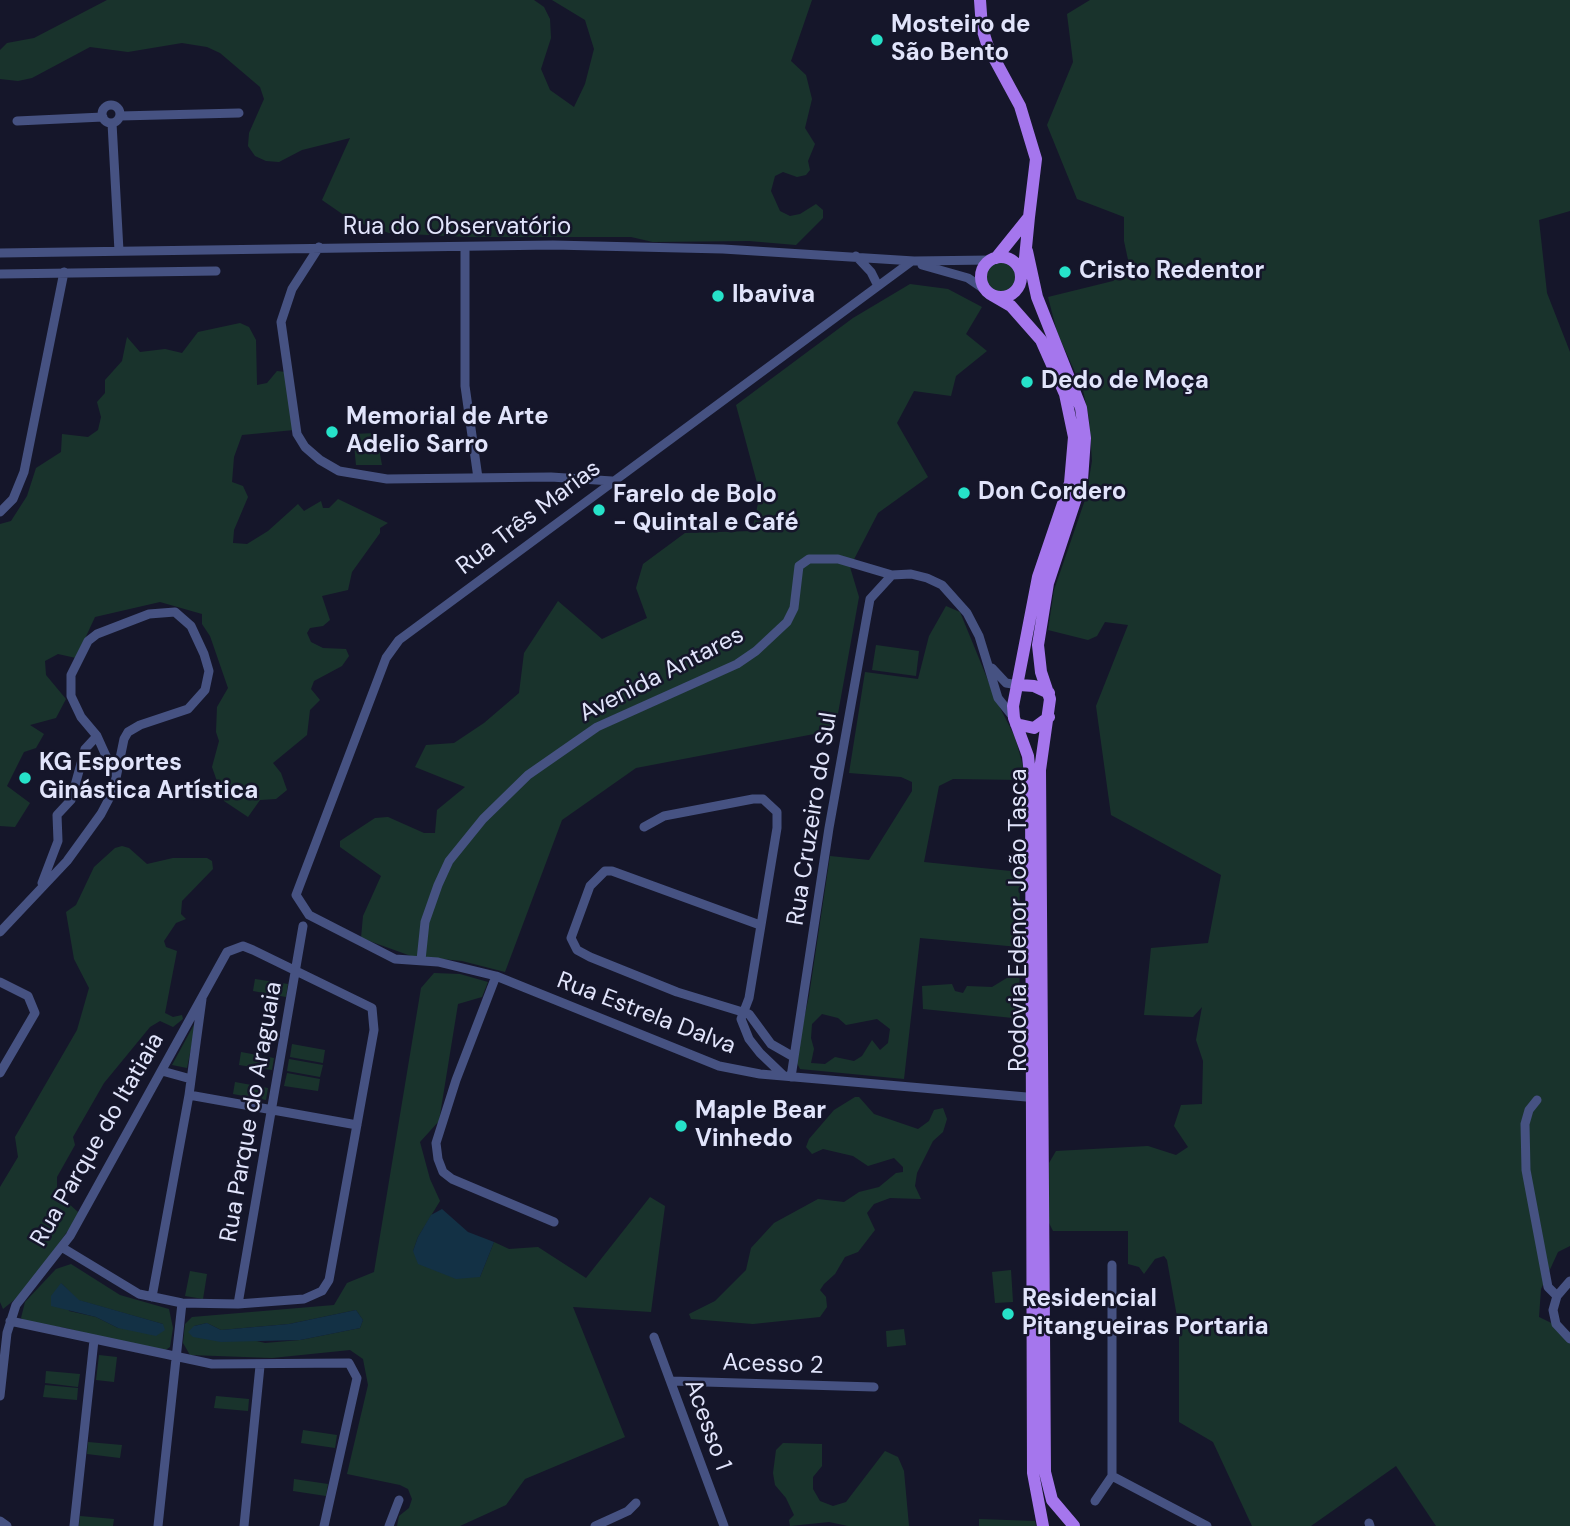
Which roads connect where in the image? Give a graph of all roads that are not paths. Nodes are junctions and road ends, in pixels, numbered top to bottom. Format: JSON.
{"nodes":[{"id":1,"x":980,"y":0,"type":"edge"},
{"id":2,"x":239,"y":113,"type":"dead end"},
{"id":3,"x":120,"y":116,"type":"junction"},
{"id":4,"x":107,"y":120,"type":"junction"},
{"id":5,"x":17,"y":121,"type":"dead end"},
{"id":6,"x":1028,"y":217,"type":"junction"},
{"id":7,"x":318,"y":247,"type":"junction"},
{"id":8,"x":465,"y":247,"type":"junction"},
{"id":9,"x":118,"y":251,"type":"junction"},
{"id":10,"x":0,"y":253,"type":"edge"},
{"id":11,"x":856,"y":256,"type":"junction"},
{"id":12,"x":993,"y":259,"type":"junction"},
{"id":13,"x":913,"y":261,"type":"junction"},
{"id":14,"x":216,"y":271,"type":"dead end"},
{"id":15,"x":64,"y":272,"type":"junction"},
{"id":16,"x":0,"y":274,"type":"edge"},
{"id":17,"x":1024,"y":274,"type":"junction"},
{"id":18,"x":878,"y":286,"type":"junction"},
{"id":19,"x":989,"y":293,"type":"junction"},
{"id":20,"x":1047,"y":320,"type":"junction"},
{"id":21,"x":1033,"y":331,"type":"junction"},
{"id":22,"x":478,"y":478,"type":"junction"},
{"id":23,"x":593,"y":478,"type":"junction"},
{"id":24,"x":612,"y":481,"type":"junction"},
{"id":25,"x":603,"y":487,"type":"junction"},
{"id":26,"x":0,"y":512,"type":"edge"},
{"id":27,"x":892,"y":575,"type":"junction"},
{"id":28,"x":989,"y":664,"type":"junction"},
{"id":29,"x":1019,"y":685,"type":"junction"},
{"id":30,"x":1049,"y":693,"type":"junction"},
{"id":31,"x":1049,"y":717,"type":"junction"},
{"id":32,"x":1015,"y":721,"type":"junction"},
{"id":33,"x":97,"y":736,"type":"junction"},
{"id":34,"x":116,"y":778,"type":"junction"},
{"id":35,"x":644,"y":827,"type":"dead end"},
{"id":36,"x":41,"y":886,"type":"junction"},
{"id":37,"x":298,"y":902,"type":"joint"},
{"id":38,"x":760,"y":925,"type":"junction"},
{"id":39,"x":303,"y":926,"type":"dead end"},
{"id":40,"x":0,"y":932,"type":"edge"},
{"id":41,"x":421,"y":960,"type":"junction"},
{"id":42,"x":297,"y":970,"type":"junction"},
{"id":43,"x":496,"y":976,"type":"junction"},
{"id":44,"x":0,"y":982,"type":"edge"},
{"id":45,"x":202,"y":996,"type":"junction"},
{"id":46,"x":743,"y":1011,"type":"junction"},
{"id":47,"x":792,"y":1056,"type":"junction"},
{"id":48,"x":162,"y":1071,"type":"junction"},
{"id":49,"x":0,"y":1073,"type":"edge"},
{"id":50,"x":787,"y":1076,"type":"junction"},
{"id":51,"x":191,"y":1079,"type":"junction"},
{"id":52,"x":189,"y":1095,"type":"junction"},
{"id":53,"x":1036,"y":1098,"type":"junction"},
{"id":54,"x":1537,"y":1100,"type":"dead end"},
{"id":55,"x":272,"y":1109,"type":"junction"},
{"id":56,"x":357,"y":1125,"type":"junction"},
{"id":57,"x":554,"y":1223,"type":"dead end"},
{"id":58,"x":63,"y":1248,"type":"junction"},
{"id":59,"x":1112,"y":1265,"type":"dead end"},
{"id":60,"x":1570,"y":1281,"type":"edge"},
{"id":61,"x":1557,"y":1296,"type":"junction"},
{"id":62,"x":152,"y":1297,"type":"junction"},
{"id":63,"x":182,"y":1303,"type":"junction"},
{"id":64,"x":238,"y":1304,"type":"junction"},
{"id":65,"x":10,"y":1321,"type":"junction"},
{"id":66,"x":654,"y":1337,"type":"dead end"},
{"id":67,"x":1570,"y":1339,"type":"edge"},
{"id":68,"x":94,"y":1340,"type":"junction"},
{"id":69,"x":176,"y":1358,"type":"junction"},
{"id":70,"x":260,"y":1366,"type":"junction"},
{"id":71,"x":671,"y":1381,"type":"junction"},
{"id":72,"x":874,"y":1387,"type":"dead end"},
{"id":73,"x":0,"y":1396,"type":"edge"},
{"id":74,"x":1112,"y":1476,"type":"junction"},
{"id":75,"x":399,"y":1500,"type":"dead end"},
{"id":76,"x":1095,"y":1501,"type":"dead end"},
{"id":77,"x":636,"y":1503,"type":"dead end"},
{"id":78,"x":0,"y":1521,"type":"edge"},
{"id":79,"x":6,"y":1526,"type":"edge"},
{"id":80,"x":74,"y":1526,"type":"edge"},
{"id":81,"x":158,"y":1526,"type":"edge"},
{"id":82,"x":244,"y":1526,"type":"edge"},
{"id":83,"x":324,"y":1526,"type":"edge"},
{"id":84,"x":389,"y":1526,"type":"edge"},
{"id":85,"x":595,"y":1526,"type":"edge"},
{"id":86,"x":724,"y":1526,"type":"edge"},
{"id":87,"x":1043,"y":1526,"type":"edge"},
{"id":88,"x":1074,"y":1526,"type":"edge"},
{"id":89,"x":1207,"y":1526,"type":"edge"}],
"edges":[{"from":1,"to":6,"type":"main road","name":"Rodovia Edenor João Tasca"},
{"from":2,"to":3,"type":"street"},
{"from":3,"to":4,"type":"street"},
{"from":3,"to":4,"type":"street"},
{"from":4,"to":5,"type":"street"},
{"from":4,"to":9,"type":"street"},
{"from":6,"to":12,"type":"main road"},
{"from":6,"to":17,"type":"main road","name":"Rodovia Edenor João Tasca"},
{"from":7,"to":8,"type":"street","name":"Rua do Observatório"},
{"from":7,"to":9,"type":"street","name":"Rua do Observatório"},
{"from":7,"to":22,"type":"street"},
{"from":8,"to":11,"type":"street","name":"Rua do Observatório"},
{"from":8,"to":22,"type":"street"},
{"from":9,"to":10,"type":"street","name":"Rua do Observatório"},
{"from":11,"to":13,"type":"street","name":"Rua do Observatório"},
{"from":11,"to":18,"type":"street"},
{"from":12,"to":13,"type":"street","name":"Rua do Observatório"},
{"from":12,"to":17,"type":"main road"},
{"from":12,"to":19,"type":"main road"},
{"from":13,"to":18,"type":"street","name":"Rua Três Marias"},
{"from":13,"to":19,"type":"street","name":"Rua do Observatório"},
{"from":14,"to":15,"type":"street"},
{"from":15,"to":16,"type":"street"},
{"from":15,"to":26,"type":"street"},
{"from":17,"to":19,"type":"main road"},
{"from":17,"to":20,"type":"main road","name":"Rodovia Edenor João Tasca"},
{"from":18,"to":24,"type":"street","name":"Rua Três Marias"},
{"from":19,"to":21,"type":"main road","name":"Rodovia Edenor João Tasca"},
{"from":20,"to":21,"type":"main road"},
{"from":20,"to":30,"type":"main road","name":"Rodovia Edenor João Tasca"},
{"from":21,"to":29,"type":"main road","name":"Rodovia Edenor João Tasca"},
{"from":22,"to":23,"type":"street"},
{"from":23,"to":24,"type":"street"},
{"from":23,"to":25,"type":"street"},
{"from":24,"to":25,"type":"street","name":"Rua Três Marias"},
{"from":25,"to":37,"type":"street","name":"Rua Três Marias"},
{"from":27,"to":28,"type":"street"},
{"from":27,"to":41,"type":"street","name":"Avenida Antares"},
{"from":27,"to":47,"type":"street","name":"Rua Cruzeiro do Sul"},
{"from":28,"to":29,"type":"street"},
{"from":28,"to":32,"type":"street"},
{"from":29,"to":30,"type":"main road"},
{"from":29,"to":32,"type":"main road","name":"Rodovia Edenor João Tasca"},
{"from":30,"to":31,"type":"main road","name":"Rodovia Edenor João Tasca"},
{"from":31,"to":32,"type":"main road"},
{"from":31,"to":53,"type":"main road","name":"Rodovia Edenor João Tasca"},
{"from":32,"to":53,"type":"main road","name":"Rodovia Edenor João Tasca"},
{"from":33,"to":34,"type":"street"},
{"from":33,"to":34,"type":"street"},
{"from":33,"to":36,"type":"street"},
{"from":34,"to":36,"type":"street"},
{"from":35,"to":38,"type":"street"},
{"from":36,"to":40,"type":"street"},
{"from":37,"to":41,"type":"street","name":"Rua Estrela Dalva"},
{"from":38,"to":46,"type":"street"},
{"from":38,"to":46,"type":"street"},
{"from":39,"to":42,"type":"street","name":"Rua Parque do Araguaia"},
{"from":41,"to":43,"type":"street","name":"Rua Estrela Dalva"},
{"from":42,"to":45,"type":"street","name":"Rua Parque do Itatiaia"},
{"from":42,"to":55,"type":"street","name":"Rua Parque do Araguaia"},
{"from":42,"to":56,"type":"street"},
{"from":43,"to":50,"type":"street","name":"Rua Estrela Dalva"},
{"from":43,"to":57,"type":"street"},
{"from":44,"to":49,"type":"street"},
{"from":45,"to":48,"type":"street","name":"Rua Parque do Itatiaia"},
{"from":45,"to":51,"type":"street"},
{"from":46,"to":47,"type":"street"},
{"from":46,"to":50,"type":"street"},
{"from":47,"to":50,"type":"street","name":"Rua Cruzeiro do Sul"},
{"from":48,"to":51,"type":"street"},
{"from":48,"to":58,"type":"street","name":"Rua Parque do Itatiaia"},
{"from":50,"to":53,"type":"street","name":"Rua Estrela Dalva"},
{"from":51,"to":52,"type":"street"},
{"from":52,"to":55,"type":"street"},
{"from":52,"to":62,"type":"street"},
{"from":53,"to":87,"type":"main road","name":"Rodovia Edenor João Tasca"},
{"from":53,"to":88,"type":"main road","name":"Rodovia Edenor João Tasca"},
{"from":54,"to":61,"type":"street"},
{"from":55,"to":56,"type":"street"},
{"from":55,"to":64,"type":"street","name":"Rua Parque do Araguaia"},
{"from":56,"to":64,"type":"street"},
{"from":58,"to":62,"type":"street"},
{"from":58,"to":65,"type":"street","name":"Rua Parque do Itatiaia"},
{"from":59,"to":74,"type":"street"},
{"from":60,"to":61,"type":"street"},
{"from":61,"to":67,"type":"street"},
{"from":62,"to":63,"type":"street"},
{"from":63,"to":64,"type":"street"},
{"from":63,"to":69,"type":"street"},
{"from":65,"to":68,"type":"street"},
{"from":65,"to":73,"type":"street","name":"Rua Parque do Itatiaia"},
{"from":66,"to":71,"type":"street","name":"Acesso 1"},
{"from":68,"to":69,"type":"street"},
{"from":68,"to":80,"type":"street"},
{"from":69,"to":70,"type":"street"},
{"from":69,"to":81,"type":"street"},
{"from":70,"to":82,"type":"street"},
{"from":70,"to":83,"type":"street"},
{"from":71,"to":72,"type":"street","name":"Acesso 2"},
{"from":71,"to":86,"type":"street","name":"Acesso 1"},
{"from":74,"to":76,"type":"street"},
{"from":74,"to":89,"type":"street"},
{"from":75,"to":84,"type":"street"},
{"from":77,"to":85,"type":"street"},
{"from":78,"to":79,"type":"street"}]}
